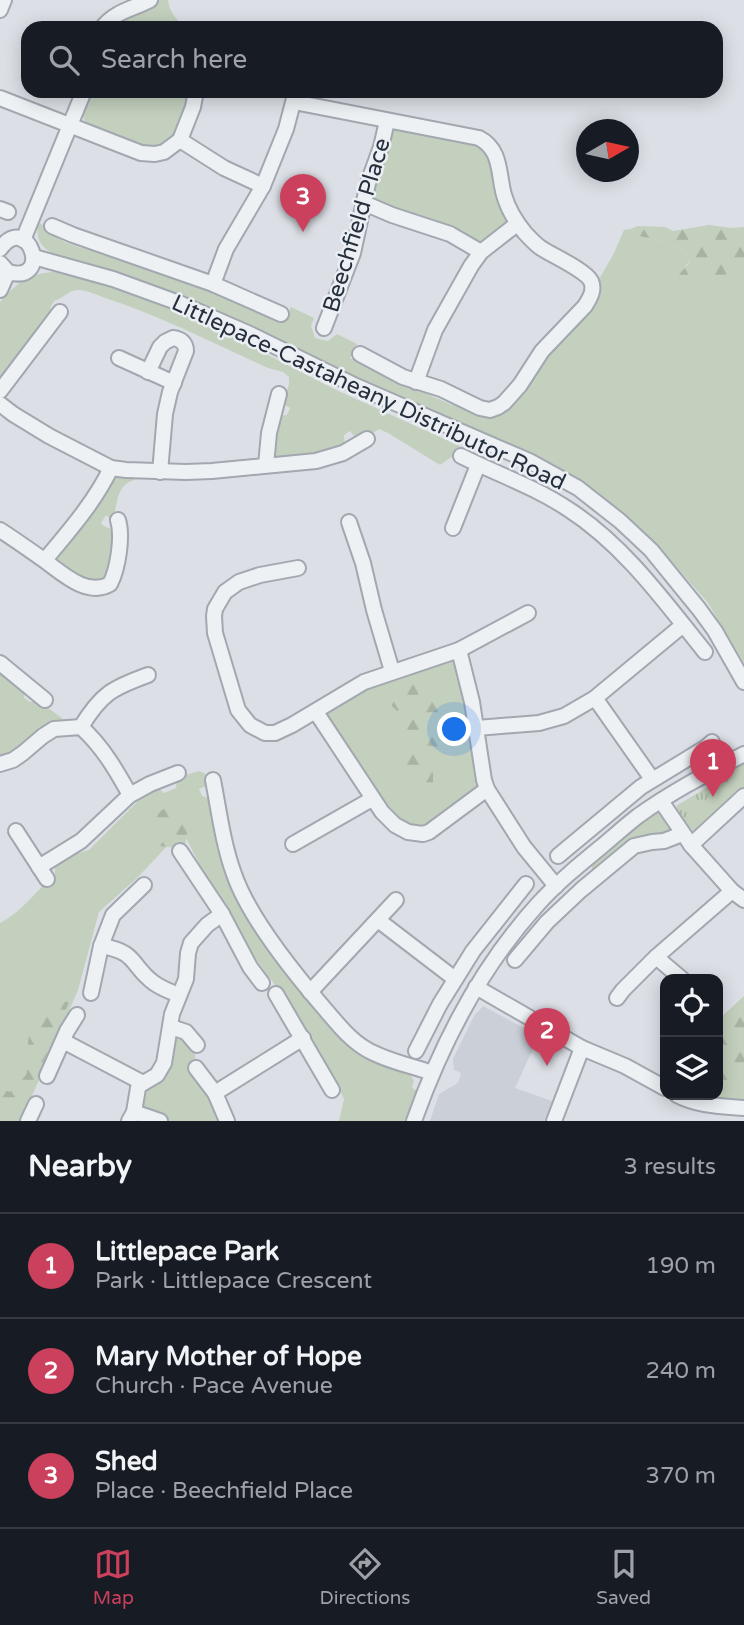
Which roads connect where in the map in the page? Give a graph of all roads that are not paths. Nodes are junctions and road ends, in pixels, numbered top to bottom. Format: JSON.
{"nodes":[{"id":1,"x":4,"y":0,"type":"edge"},
{"id":2,"x":150,"y":0,"type":"edge"},
{"id":3,"x":0,"y":10,"type":"edge"},
{"id":4,"x":107,"y":21,"type":"edge"},
{"id":5,"x":0,"y":98,"type":"edge"},
{"id":6,"x":81,"y":98,"type":"edge"},
{"id":7,"x":194,"y":98,"type":"edge"},
{"id":8,"x":295,"y":98,"type":"edge"},
{"id":9,"x":299,"y":98,"type":"edge"},
{"id":10,"x":387,"y":121,"type":"junction"},
{"id":11,"x":70,"y":124,"type":"junction"},
{"id":12,"x":180,"y":140,"type":"junction"},
{"id":13,"x":263,"y":186,"type":"junction"},
{"id":14,"x":364,"y":203,"type":"junction"},
{"id":15,"x":517,"y":224,"type":"junction"},
{"id":16,"x":52,"y":226,"type":"dead end"},
{"id":17,"x":23,"y":240,"type":"junction"},
{"id":18,"x":0,"y":249,"type":"edge"},
{"id":19,"x":481,"y":251,"type":"junction"},
{"id":20,"x":34,"y":257,"type":"junction"},
{"id":21,"x":4,"y":268,"type":"edge"},
{"id":22,"x":213,"y":284,"type":"junction"},
{"id":23,"x":0,"y":290,"type":"edge"},
{"id":24,"x":60,"y":312,"type":"dead end"},
{"id":25,"x":282,"y":314,"type":"dead end"},
{"id":26,"x":324,"y":328,"type":"dead end"},
{"id":27,"x":360,"y":354,"type":"dead end"},
{"id":28,"x":119,"y":359,"type":"dead end"},
{"id":29,"x":148,"y":372,"type":"junction"},
{"id":30,"x":416,"y":382,"type":"junction"},
{"id":31,"x":174,"y":383,"type":"junction"},
{"id":32,"x":0,"y":391,"type":"edge"},
{"id":33,"x":279,"y":394,"type":"dead end"},
{"id":34,"x":0,"y":404,"type":"edge"},
{"id":35,"x":367,"y":439,"type":"dead end"},
{"id":36,"x":461,"y":456,"type":"dead end"},
{"id":37,"x":478,"y":465,"type":"junction"},
{"id":38,"x":266,"y":466,"type":"junction"},
{"id":39,"x":111,"y":468,"type":"junction"},
{"id":40,"x":160,"y":472,"type":"junction"},
{"id":41,"x":118,"y":520,"type":"dead end"},
{"id":42,"x":349,"y":522,"type":"dead end"},
{"id":43,"x":453,"y":528,"type":"dead end"},
{"id":44,"x":0,"y":530,"type":"edge"},
{"id":45,"x":45,"y":561,"type":"junction"},
{"id":46,"x":298,"y":568,"type":"dead end"},
{"id":47,"x":528,"y":613,"type":"dead end"},
{"id":48,"x":683,"y":625,"type":"junction"},
{"id":49,"x":459,"y":650,"type":"junction"},
{"id":50,"x":705,"y":652,"type":"dead end"},
{"id":51,"x":0,"y":663,"type":"edge"},
{"id":52,"x":392,"y":671,"type":"junction"},
{"id":53,"x":148,"y":676,"type":"dead end"},
{"id":54,"x":744,"y":682,"type":"edge"},
{"id":55,"x":35,"y":697,"type":"dead end"},
{"id":56,"x":595,"y":698,"type":"junction"},
{"id":57,"x":316,"y":712,"type":"junction"},
{"id":58,"x":80,"y":727,"type":"junction"},
{"id":59,"x":477,"y":728,"type":"junction"},
{"id":60,"x":712,"y":742,"type":"dead end"},
{"id":61,"x":744,"y":754,"type":"edge"},
{"id":62,"x":0,"y":764,"type":"edge"},
{"id":63,"x":178,"y":773,"type":"dead end"},
{"id":64,"x":652,"y":779,"type":"junction"},
{"id":65,"x":213,"y":780,"type":"dead end"},
{"id":66,"x":487,"y":789,"type":"junction"},
{"id":67,"x":130,"y":795,"type":"junction"},
{"id":68,"x":744,"y":796,"type":"edge"},
{"id":69,"x":372,"y":799,"type":"junction"},
{"id":70,"x":661,"y":801,"type":"junction"},
{"id":71,"x":16,"y":831,"type":"dead end"},
{"id":72,"x":687,"y":840,"type":"junction"},
{"id":73,"x":293,"y":844,"type":"dead end"},
{"id":74,"x":562,"y":848,"type":"dead end"},
{"id":75,"x":180,"y":851,"type":"dead end"},
{"id":76,"x":144,"y":885,"type":"dead end"},
{"id":77,"x":556,"y":886,"type":"junction"},
{"id":78,"x":518,"y":887,"type":"dead end"},
{"id":79,"x":738,"y":895,"type":"edge"},
{"id":80,"x":396,"y":900,"type":"dead end"},
{"id":81,"x":222,"y":914,"type":"junction"},
{"id":82,"x":378,"y":920,"type":"junction"},
{"id":83,"x":102,"y":946,"type":"junction"},
{"id":84,"x":523,"y":956,"type":"dead end"},
{"id":85,"x":656,"y":957,"type":"junction"},
{"id":86,"x":676,"y":974,"type":"edge"},
{"id":87,"x":455,"y":979,"type":"junction"},
{"id":88,"x":262,"y":983,"type":"dead end"},
{"id":89,"x":476,"y":987,"type":"junction"},
{"id":90,"x":310,"y":992,"type":"junction"},
{"id":91,"x":91,"y":993,"type":"dead end"},
{"id":92,"x":276,"y":994,"type":"dead end"},
{"id":93,"x":179,"y":995,"type":"junction"},
{"id":94,"x":617,"y":998,"type":"dead end"},
{"id":95,"x":77,"y":1015,"type":"dead end"},
{"id":96,"x":171,"y":1027,"type":"junction"},
{"id":97,"x":303,"y":1038,"type":"junction"},
{"id":98,"x":63,"y":1041,"type":"junction"},
{"id":99,"x":417,"y":1042,"type":"dead end"},
{"id":100,"x":197,"y":1045,"type":"dead end"},
{"id":101,"x":582,"y":1048,"type":"junction"},
{"id":102,"x":196,"y":1068,"type":"dead end"},
{"id":103,"x":432,"y":1073,"type":"junction"},
{"id":104,"x":47,"y":1076,"type":"dead end"},
{"id":105,"x":143,"y":1083,"type":"junction"},
{"id":106,"x":660,"y":1085,"type":"edge"},
{"id":107,"x":332,"y":1090,"type":"dead end"},
{"id":108,"x":215,"y":1093,"type":"junction"},
{"id":109,"x":687,"y":1100,"type":"edge"},
{"id":110,"x":36,"y":1104,"type":"dead end"},
{"id":111,"x":744,"y":1108,"type":"edge"},
{"id":112,"x":131,"y":1116,"type":"edge"},
{"id":113,"x":28,"y":1121,"type":"edge"},
{"id":114,"x":160,"y":1121,"type":"edge"},
{"id":115,"x":227,"y":1121,"type":"edge"},
{"id":116,"x":414,"y":1121,"type":"edge"},
{"id":117,"x":554,"y":1121,"type":"edge"}],
"edges":[{"from":1,"to":3,"type":"street"},
{"from":2,"to":4,"type":"street"},
{"from":5,"to":11,"type":"street"},
{"from":6,"to":11,"type":"street"},
{"from":7,"to":12,"type":"street"},
{"from":8,"to":13,"type":"street"},
{"from":9,"to":10,"type":"street"},
{"from":10,"to":14,"type":"street","name":"Beechfield Place"},
{"from":10,"to":15,"type":"street"},
{"from":11,"to":12,"type":"street"},
{"from":11,"to":17,"type":"street"},
{"from":12,"to":13,"type":"street"},
{"from":13,"to":22,"type":"street"},
{"from":14,"to":19,"type":"street"},
{"from":14,"to":26,"type":"street","name":"Beechfield Place"},
{"from":15,"to":19,"type":"street"},
{"from":15,"to":30,"type":"street"},
{"from":16,"to":22,"type":"street"},
{"from":17,"to":18,"type":"street"},
{"from":17,"to":20,"type":"street"},
{"from":19,"to":30,"type":"street"},
{"from":20,"to":21,"type":"street"},
{"from":20,"to":54,"type":"street","name":"Littlepace-Castaheany Distributor Road"},
{"from":21,"to":23,"type":"street"},
{"from":22,"to":25,"type":"street"},
{"from":24,"to":32,"type":"street"},
{"from":27,"to":30,"type":"street"},
{"from":28,"to":29,"type":"street"},
{"from":29,"to":31,"type":"street"},
{"from":29,"to":31,"type":"street"},
{"from":31,"to":40,"type":"street"},
{"from":33,"to":38,"type":"street"},
{"from":34,"to":39,"type":"street"},
{"from":35,"to":38,"type":"street"},
{"from":36,"to":37,"type":"street"},
{"from":37,"to":43,"type":"street"},
{"from":37,"to":48,"type":"street"},
{"from":38,"to":40,"type":"street"},
{"from":39,"to":40,"type":"street"},
{"from":39,"to":45,"type":"street"},
{"from":41,"to":45,"type":"street"},
{"from":42,"to":52,"type":"street"},
{"from":44,"to":45,"type":"street"},
{"from":46,"to":57,"type":"street"},
{"from":47,"to":49,"type":"street"},
{"from":48,"to":50,"type":"street"},
{"from":48,"to":56,"type":"street"},
{"from":49,"to":52,"type":"street"},
{"from":49,"to":59,"type":"street"},
{"from":51,"to":55,"type":"street"},
{"from":52,"to":57,"type":"street"},
{"from":53,"to":58,"type":"street"},
{"from":56,"to":59,"type":"street"},
{"from":56,"to":64,"type":"street"},
{"from":57,"to":69,"type":"street"},
{"from":58,"to":62,"type":"street"},
{"from":58,"to":67,"type":"street"},
{"from":59,"to":66,"type":"street"},
{"from":60,"to":64,"type":"street"},
{"from":61,"to":70,"type":"street"},
{"from":63,"to":67,"type":"street"},
{"from":64,"to":74,"type":"street"},
{"from":65,"to":90,"type":"street"},
{"from":66,"to":69,"type":"street"},
{"from":66,"to":77,"type":"street"},
{"from":67,"to":71,"type":"street"},
{"from":68,"to":72,"type":"street"},
{"from":69,"to":73,"type":"street"},
{"from":70,"to":72,"type":"street"},
{"from":70,"to":77,"type":"street"},
{"from":72,"to":79,"type":"street"},
{"from":72,"to":84,"type":"street"},
{"from":75,"to":81,"type":"street"},
{"from":76,"to":83,"type":"street"},
{"from":77,"to":89,"type":"street"},
{"from":78,"to":87,"type":"street"},
{"from":79,"to":85,"type":"street"},
{"from":80,"to":82,"type":"street"},
{"from":81,"to":88,"type":"street"},
{"from":81,"to":93,"type":"street"},
{"from":82,"to":87,"type":"street"},
{"from":82,"to":90,"type":"street"},
{"from":83,"to":91,"type":"street"},
{"from":83,"to":93,"type":"street"},
{"from":85,"to":86,"type":"street"},
{"from":85,"to":94,"type":"street"},
{"from":87,"to":99,"type":"street"},
{"from":89,"to":101,"type":"street"},
{"from":89,"to":103,"type":"street"},
{"from":90,"to":103,"type":"street"},
{"from":92,"to":97,"type":"street"},
{"from":93,"to":96,"type":"street"},
{"from":95,"to":98,"type":"street"},
{"from":96,"to":100,"type":"street"},
{"from":96,"to":105,"type":"street"},
{"from":97,"to":107,"type":"street"},
{"from":97,"to":108,"type":"street"},
{"from":98,"to":104,"type":"street"},
{"from":98,"to":105,"type":"street"},
{"from":101,"to":106,"type":"street"},
{"from":101,"to":117,"type":"street"},
{"from":102,"to":108,"type":"street"},
{"from":103,"to":116,"type":"street"},
{"from":105,"to":112,"type":"street"},
{"from":108,"to":115,"type":"street"},
{"from":109,"to":111,"type":"street"},
{"from":110,"to":113,"type":"street"},
{"from":112,"to":114,"type":"street"}]}
